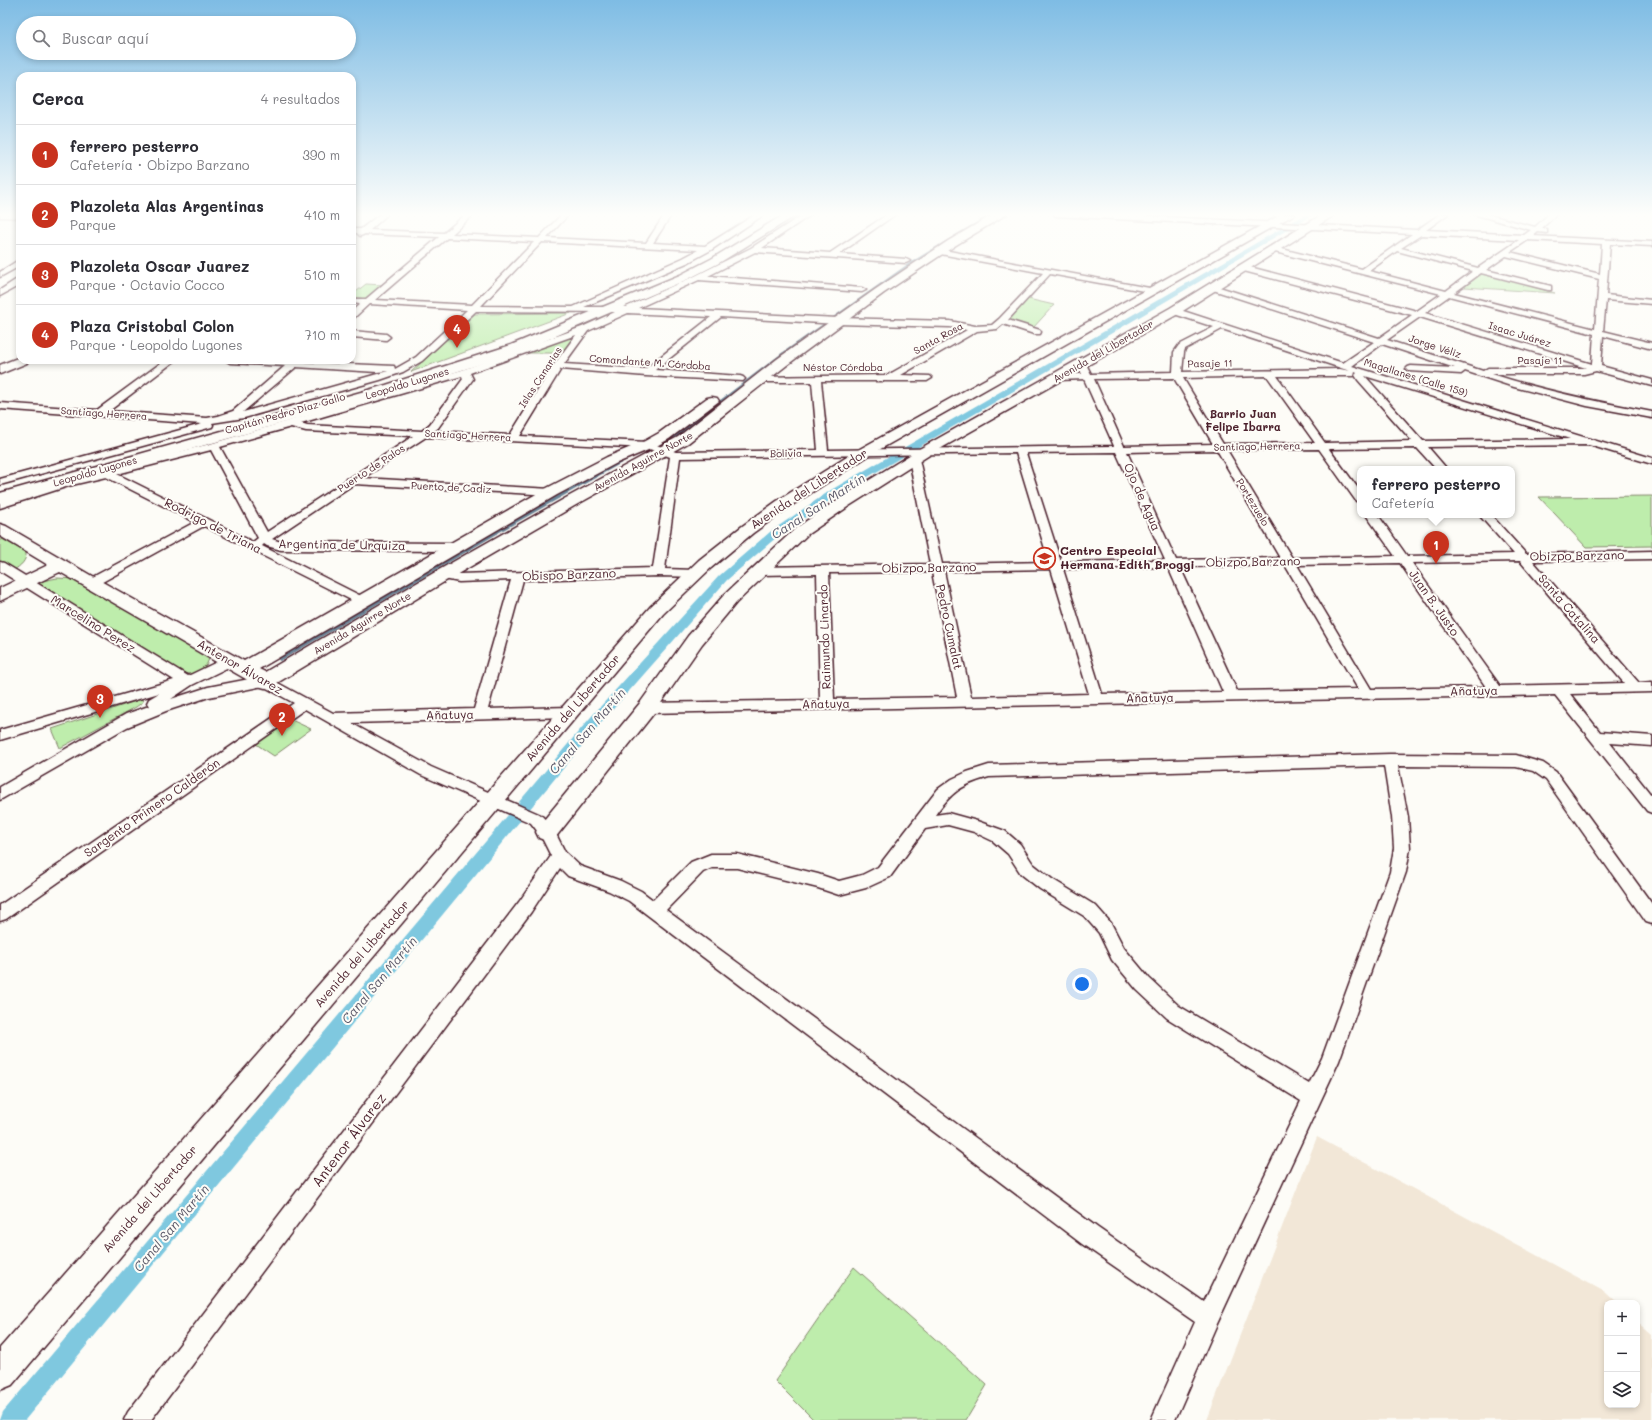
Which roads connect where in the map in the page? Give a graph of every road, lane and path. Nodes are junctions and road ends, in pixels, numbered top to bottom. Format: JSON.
{"nodes":[{"id":1,"x":393,"y":280,"type":"edge"},
{"id":2,"x":501,"y":280,"type":"edge"},
{"id":3,"x":641,"y":280,"type":"edge"},
{"id":4,"x":658,"y":280,"type":"edge"},
{"id":5,"x":673,"y":280,"type":"edge"},
{"id":6,"x":693,"y":280,"type":"edge"},
{"id":7,"x":729,"y":280,"type":"edge"},
{"id":8,"x":877,"y":280,"type":"edge"},
{"id":9,"x":892,"y":280,"type":"edge"},
{"id":10,"x":1040,"y":280,"type":"edge"},
{"id":11,"x":1098,"y":280,"type":"edge"},
{"id":12,"x":1175,"y":280,"type":"edge"},
{"id":13,"x":1224,"y":280,"type":"edge"},
{"id":14,"x":1290,"y":280,"type":"edge"},
{"id":15,"x":1397,"y":280,"type":"edge"},
{"id":16,"x":1465,"y":280,"type":"edge"},
{"id":17,"x":1518,"y":280,"type":"edge"},
{"id":18,"x":1602,"y":280,"type":"edge"},
{"id":19,"x":16,"y":284,"type":"edge"},
{"id":20,"x":1213,"y":287,"type":"junction"},
{"id":21,"x":1548,"y":288,"type":"dead end"},
{"id":22,"x":862,"y":290,"type":"junction"},
{"id":23,"x":1155,"y":291,"type":"junction"},
{"id":24,"x":1447,"y":293,"type":"junction"},
{"id":25,"x":0,"y":294,"type":"edge"},
{"id":26,"x":1602,"y":297,"type":"junction"},
{"id":27,"x":356,"y":301,"type":"edge"},
{"id":28,"x":367,"y":302,"type":"junction"},
{"id":29,"x":1652,"y":302,"type":"edge"},
{"id":30,"x":474,"y":308,"type":"junction"},
{"id":31,"x":570,"y":310,"type":"junction"},
{"id":32,"x":592,"y":310,"type":"junction"},
{"id":33,"x":608,"y":310,"type":"junction"},
{"id":34,"x":626,"y":310,"type":"junction"},
{"id":35,"x":1174,"y":311,"type":"junction"},
{"id":36,"x":356,"y":312,"type":"edge"},
{"id":37,"x":720,"y":314,"type":"junction"},
{"id":38,"x":1418,"y":314,"type":"junction"},
{"id":39,"x":827,"y":321,"type":"junction"},
{"id":40,"x":1002,"y":321,"type":"junction"},
{"id":41,"x":1222,"y":326,"type":"junction"},
{"id":42,"x":585,"y":329,"type":"junction"},
{"id":43,"x":975,"y":329,"type":"junction"},
{"id":44,"x":1037,"y":332,"type":"dead end"},
{"id":45,"x":1600,"y":333,"type":"junction"},
{"id":46,"x":356,"y":334,"type":"edge"},
{"id":47,"x":386,"y":337,"type":"dead end"},
{"id":48,"x":1382,"y":340,"type":"junction"},
{"id":49,"x":1652,"y":346,"type":"edge"},
{"id":50,"x":16,"y":352,"type":"edge"},
{"id":51,"x":0,"y":360,"type":"edge"},
{"id":52,"x":16,"y":363,"type":"edge"},
{"id":53,"x":166,"y":364,"type":"edge"},
{"id":54,"x":294,"y":364,"type":"edge"},
{"id":55,"x":319,"y":364,"type":"edge"},
{"id":56,"x":411,"y":364,"type":"junction"},
{"id":57,"x":558,"y":366,"type":"junction"},
{"id":58,"x":1345,"y":366,"type":"junction"},
{"id":59,"x":1596,"y":368,"type":"junction"},
{"id":60,"x":1411,"y":369,"type":"dead end"},
{"id":61,"x":0,"y":370,"type":"edge"},
{"id":62,"x":1085,"y":370,"type":"junction"},
{"id":63,"x":1476,"y":371,"type":"junction"},
{"id":64,"x":465,"y":372,"type":"junction"},
{"id":65,"x":646,"y":373,"type":"junction"},
{"id":66,"x":1270,"y":373,"type":"junction"},
{"id":67,"x":1361,"y":373,"type":"junction"},
{"id":68,"x":1177,"y":375,"type":"junction"},
{"id":69,"x":816,"y":378,"type":"junction"},
{"id":70,"x":890,"y":378,"type":"junction"},
{"id":71,"x":927,"y":378,"type":"dead end"},
{"id":72,"x":740,"y":379,"type":"junction"},
{"id":73,"x":760,"y":379,"type":"junction"},
{"id":74,"x":1652,"y":383,"type":"edge"},
{"id":75,"x":0,"y":406,"type":"edge"},
{"id":76,"x":101,"y":412,"type":"junction"},
{"id":77,"x":1652,"y":416,"type":"edge"},
{"id":78,"x":228,"y":417,"type":"junction"},
{"id":79,"x":288,"y":423,"type":"junction"},
{"id":80,"x":208,"y":426,"type":"junction"},
{"id":81,"x":425,"y":433,"type":"junction"},
{"id":82,"x":514,"y":437,"type":"junction"},
{"id":83,"x":1588,"y":442,"type":"junction"},
{"id":84,"x":1419,"y":444,"type":"junction"},
{"id":85,"x":648,"y":445,"type":"junction"},
{"id":86,"x":1321,"y":445,"type":"junction"},
{"id":87,"x":214,"y":446,"type":"junction"},
{"id":88,"x":1220,"y":446,"type":"junction"},
{"id":89,"x":1120,"y":448,"type":"junction"},
{"id":90,"x":1020,"y":450,"type":"junction"},
{"id":91,"x":670,"y":453,"type":"junction"},
{"id":92,"x":823,"y":453,"type":"junction"},
{"id":93,"x":863,"y":453,"type":"junction"},
{"id":94,"x":920,"y":455,"type":"junction"},
{"id":95,"x":1652,"y":461,"type":"edge"},
{"id":96,"x":1439,"y":466,"type":"edge"},
{"id":97,"x":109,"y":474,"type":"junction"},
{"id":98,"x":350,"y":481,"type":"junction"},
{"id":99,"x":0,"y":482,"type":"edge"},
{"id":100,"x":0,"y":490,"type":"edge"},
{"id":101,"x":551,"y":492,"type":"junction"},
{"id":102,"x":1357,"y":495,"type":"edge"},
{"id":103,"x":0,"y":498,"type":"edge"},
{"id":104,"x":0,"y":505,"type":"edge"},
{"id":105,"x":1374,"y":518,"type":"edge"},
{"id":106,"x":1488,"y":518,"type":"edge"},
{"id":107,"x":204,"y":522,"type":"junction"},
{"id":108,"x":0,"y":529,"type":"edge"},
{"id":109,"x":264,"y":538,"type":"junction"},
{"id":110,"x":254,"y":546,"type":"junction"},
{"id":111,"x":455,"y":547,"type":"junction"},
{"id":112,"x":1652,"y":555,"type":"edge"},
{"id":113,"x":1523,"y":557,"type":"junction"},
{"id":114,"x":1403,"y":558,"type":"junction"},
{"id":115,"x":55,"y":561,"type":"junction"},
{"id":116,"x":1288,"y":561,"type":"junction"},
{"id":117,"x":1172,"y":564,"type":"junction"},
{"id":118,"x":1056,"y":566,"type":"junction"},
{"id":119,"x":937,"y":568,"type":"junction"},
{"id":120,"x":823,"y":570,"type":"junction"},
{"id":121,"x":759,"y":571,"type":"junction"},
{"id":122,"x":659,"y":572,"type":"junction"},
{"id":123,"x":695,"y":574,"type":"junction"},
{"id":124,"x":443,"y":575,"type":"junction"},
{"id":125,"x":10,"y":576,"type":"edge"},
{"id":126,"x":518,"y":576,"type":"junction"},
{"id":127,"x":91,"y":583,"type":"junction"},
{"id":128,"x":0,"y":595,"type":"edge"},
{"id":129,"x":361,"y":601,"type":"junction"},
{"id":130,"x":237,"y":665,"type":"junction"},
{"id":131,"x":265,"y":681,"type":"junction"},
{"id":132,"x":187,"y":682,"type":"junction"},
{"id":133,"x":1635,"y":687,"type":"junction"},
{"id":134,"x":1652,"y":687,"type":"edge"},
{"id":135,"x":1559,"y":690,"type":"junction"},
{"id":136,"x":1496,"y":691,"type":"junction"},
{"id":137,"x":1367,"y":694,"type":"junction"},
{"id":138,"x":1232,"y":696,"type":"junction"},
{"id":139,"x":1097,"y":699,"type":"junction"},
{"id":140,"x":965,"y":702,"type":"junction"},
{"id":141,"x":304,"y":703,"type":"junction"},
{"id":142,"x":826,"y":704,"type":"junction"},
{"id":143,"x":647,"y":708,"type":"junction"},
{"id":144,"x":570,"y":712,"type":"junction"},
{"id":145,"x":480,"y":714,"type":"junction"},
{"id":146,"x":330,"y":718,"type":"junction"},
{"id":147,"x":123,"y":723,"type":"junction"},
{"id":148,"x":0,"y":735,"type":"edge"},
{"id":149,"x":1596,"y":737,"type":"junction"},
{"id":150,"x":1652,"y":741,"type":"edge"},
{"id":151,"x":1390,"y":760,"type":"junction"},
{"id":152,"x":0,"y":794,"type":"edge"},
{"id":153,"x":500,"y":803,"type":"junction"},
{"id":154,"x":1652,"y":807,"type":"edge"},
{"id":155,"x":920,"y":824,"type":"junction"},
{"id":156,"x":541,"y":825,"type":"junction"},
{"id":157,"x":559,"y":857,"type":"junction"},
{"id":158,"x":654,"y":911,"type":"junction"},
{"id":159,"x":0,"y":914,"type":"edge"},
{"id":160,"x":1652,"y":916,"type":"edge"},
{"id":161,"x":1313,"y":1098,"type":"junction"},
{"id":162,"x":1208,"y":1318,"type":"junction"},
{"id":163,"x":0,"y":1373,"type":"edge"},
{"id":164,"x":136,"y":1420,"type":"edge"},
{"id":165,"x":1163,"y":1420,"type":"edge"}],
"edges":[{"from":1,"to":28,"type":"street"},
{"from":2,"to":30,"type":"street"},
{"from":3,"to":31,"type":"street"},
{"from":4,"to":32,"type":"main road","name":"Leopoldo Lugones"},
{"from":5,"to":33,"type":"main road","name":"Leopoldo Lugones"},
{"from":6,"to":34,"type":"street","name":"Capitán Pedro Díaz Gallo"},
{"from":7,"to":22,"type":"street"},
{"from":8,"to":22,"type":"main road","name":"Avenida Aguirre Norte"},
{"from":9,"to":39,"type":"main road","name":"Avenida Aguirre Norte"},
{"from":10,"to":40,"type":"street","name":"Santa Rosa"},
{"from":11,"to":23,"type":"street"},
{"from":12,"to":23,"type":"main road","name":"Avenida del Libertador"},
{"from":13,"to":20,"type":"main road","name":"Avenida del Libertador"},
{"from":14,"to":38,"type":"street","name":"Isaac Juárez"},
{"from":15,"to":24,"type":"street"},
{"from":16,"to":24,"type":"street"},
{"from":17,"to":21,"type":"street"},
{"from":18,"to":26,"type":"street"},
{"from":19,"to":25,"type":"street"},
{"from":20,"to":35,"type":"main road","name":"Avenida del Libertador"},
{"from":20,"to":48,"type":"street","name":"Jorge Véliz"},
{"from":22,"to":39,"type":"main road","name":"Avenida Aguirre Norte"},
{"from":23,"to":93,"type":"main road","name":"Avenida del Libertador"},
{"from":24,"to":38,"type":"street"},
{"from":24,"to":45,"type":"street"},
{"from":26,"to":29,"type":"street"},
{"from":26,"to":45,"type":"street"},
{"from":27,"to":28,"type":"street"},
{"from":28,"to":30,"type":"street"},
{"from":28,"to":36,"type":"street"},
{"from":30,"to":31,"type":"street"},
{"from":30,"to":56,"type":"street"},
{"from":31,"to":32,"type":"street"},
{"from":32,"to":33,"type":"street"},
{"from":32,"to":80,"type":"main road","name":"Leopoldo Lugones"},
{"from":33,"to":34,"type":"street"},
{"from":33,"to":103,"type":"main road","name":"Leopoldo Lugones"},
{"from":34,"to":37,"type":"street"},
{"from":34,"to":42,"type":"street","name":"Capitán Pedro Díaz Gallo"},
{"from":35,"to":41,"type":"street","name":"Magallanes (Calle 159)"},
{"from":35,"to":62,"type":"main road","name":"Avenida del Libertador"},
{"from":37,"to":39,"type":"street"},
{"from":37,"to":65,"type":"street"},
{"from":38,"to":48,"type":"street"},
{"from":38,"to":59,"type":"street","name":"Isaac Juárez"},
{"from":39,"to":43,"type":"street"},
{"from":39,"to":72,"type":"main road","name":"Avenida Aguirre Norte"},
{"from":39,"to":73,"type":"main road","name":"Avenida Aguirre Norte"},
{"from":40,"to":43,"type":"street","name":"Santa Rosa"},
{"from":40,"to":44,"type":"street"},
{"from":41,"to":58,"type":"street","name":"Magallanes (Calle 159)"},
{"from":41,"to":68,"type":"street"},
{"from":42,"to":57,"type":"street","name":"Islas Canarias"},
{"from":42,"to":64,"type":"street","name":"Capitán Pedro Díaz Gallo"},
{"from":43,"to":70,"type":"street","name":"Santa Rosa"},
{"from":45,"to":49,"type":"street"},
{"from":45,"to":59,"type":"street"},
{"from":46,"to":47,"type":"street"},
{"from":48,"to":58,"type":"street"},
{"from":48,"to":63,"type":"street","name":"Jorge Véliz"},
{"from":50,"to":51,"type":"main road"},
{"from":52,"to":61,"type":"main road"},
{"from":53,"to":76,"type":"street"},
{"from":54,"to":78,"type":"street"},
{"from":55,"to":56,"type":"street"},
{"from":56,"to":78,"type":"street"},
{"from":57,"to":65,"type":"street","name":"Comandante M. Córdoba"},
{"from":57,"to":82,"type":"street","name":"Islas Canarias"},
{"from":58,"to":67,"type":"street","name":"Magallanes (Calle 159)"},
{"from":59,"to":63,"type":"street","name":"Pasaje 11"},
{"from":59,"to":74,"type":"street","name":"Isaac Juárez"},
{"from":60,"to":63,"type":"street","name":"Pasaje 11"},
{"from":62,"to":68,"type":"street","name":"Pasaje 11"},
{"from":62,"to":89,"type":"street","name":"Ojo de Agua"},
{"from":62,"to":94,"type":"main road","name":"Avenida del Libertador"},
{"from":63,"to":77,"type":"street","name":"Jorge Véliz"},
{"from":64,"to":79,"type":"street","name":"Capitán Pedro Díaz Gallo"},
{"from":64,"to":81,"type":"street","name":"Puerto de Palos"},
{"from":65,"to":72,"type":"street","name":"Comandante M. Córdoba"},
{"from":66,"to":67,"type":"street","name":"Pasaje 11"},
{"from":66,"to":68,"type":"street","name":"Pasaje 11"},
{"from":66,"to":86,"type":"street"},
{"from":67,"to":83,"type":"street","name":"Magallanes (Calle 159)"},
{"from":67,"to":84,"type":"street"},
{"from":68,"to":88,"type":"street","name":"Portezuelo"},
{"from":69,"to":70,"type":"street","name":"Néstor Córdoba"},
{"from":69,"to":73,"type":"street","name":"Néstor Córdoba"},
{"from":69,"to":92,"type":"street"},
{"from":70,"to":71,"type":"street","name":"Néstor Córdoba"},
{"from":72,"to":85,"type":"main road","name":"Avenida Aguirre Norte"},
{"from":73,"to":91,"type":"main road","name":"Avenida Aguirre Norte"},
{"from":75,"to":76,"type":"street","name":"Santiago Herrera"},
{"from":76,"to":80,"type":"street","name":"Santiago Herrera"},
{"from":78,"to":80,"type":"street"},
{"from":79,"to":81,"type":"street","name":"Santiago Herrera"},
{"from":79,"to":87,"type":"street","name":"Capitán Pedro Díaz Gallo"},
{"from":80,"to":99,"type":"street"},
{"from":80,"to":100,"type":"main road","name":"Leopoldo Lugones"},
{"from":81,"to":82,"type":"street","name":"Santiago Herrera"},
{"from":81,"to":98,"type":"street","name":"Puerto de Palos"},
{"from":82,"to":85,"type":"street","name":"Santiago Herrera"},
{"from":83,"to":84,"type":"street","name":"Santiago Herrera"},
{"from":83,"to":95,"type":"street","name":"Magallanes (Calle 159)"},
{"from":84,"to":86,"type":"street","name":"Santiago Herrera"},
{"from":84,"to":96,"type":"street"},
{"from":85,"to":91,"type":"street","name":"Bolivia"},
{"from":85,"to":101,"type":"main road","name":"Avenida Aguirre Norte"},
{"from":86,"to":88,"type":"street","name":"Santiago Herrera"},
{"from":86,"to":102,"type":"street"},
{"from":87,"to":97,"type":"street","name":"Capitán Pedro Díaz Gallo"},
{"from":87,"to":109,"type":"street","name":"Argentina de Urquiza"},
{"from":88,"to":89,"type":"street","name":"Santiago Herrera"},
{"from":88,"to":116,"type":"street","name":"Portezuelo"},
{"from":89,"to":90,"type":"street","name":"Santiago Herrera"},
{"from":89,"to":117,"type":"street","name":"Ojo de Agua"},
{"from":90,"to":94,"type":"street","name":"Santiago Herrera"},
{"from":90,"to":118,"type":"street"},
{"from":91,"to":92,"type":"street","name":"Bolivia"},
{"from":91,"to":122,"type":"street"},
{"from":91,"to":124,"type":"main road","name":"Avenida Aguirre Norte"},
{"from":92,"to":93,"type":"street","name":"Bolivia"},
{"from":93,"to":94,"type":"street","name":"Bolivia"},
{"from":93,"to":123,"type":"main road","name":"Avenida del Libertador"},
{"from":94,"to":119,"type":"street","name":"Pedro Cumalat"},
{"from":94,"to":121,"type":"main road","name":"Avenida del Libertador"},
{"from":97,"to":104,"type":"street","name":"Capitán Pedro Díaz Gallo"},
{"from":97,"to":107,"type":"street","name":"Rodrigo de Triana"},
{"from":98,"to":101,"type":"street","name":"Puerto de Cadiz"},
{"from":98,"to":109,"type":"street","name":"Puerto de Palos"},
{"from":101,"to":111,"type":"main road","name":"Avenida Aguirre Norte"},
{"from":105,"to":114,"type":"street","name":"Juan B. Justo"},
{"from":106,"to":113,"type":"street","name":"Santa Catalina"},
{"from":107,"to":110,"type":"street","name":"Rodrigo de Triana"},
{"from":107,"to":127,"type":"street"},
{"from":108,"to":115,"type":"main road","name":"Antenor Álvarez"},
{"from":109,"to":110,"type":"street","name":"Puerto de Palos"},
{"from":109,"to":111,"type":"street","name":"Argentina de Urquiza"},
{"from":110,"to":129,"type":"street","name":"Rodrigo de Triana"},
{"from":111,"to":129,"type":"main road","name":"Avenida Aguirre Norte"},
{"from":112,"to":113,"type":"street","name":"Obizpo Barzano"},
{"from":113,"to":114,"type":"street","name":"Obizpo Barzano"},
{"from":113,"to":133,"type":"street","name":"Santa Catalina"},
{"from":114,"to":116,"type":"street","name":"Obizpo Barzano"},
{"from":114,"to":136,"type":"street","name":"Juan B. Justo"},
{"from":115,"to":125,"type":"main road"},
{"from":115,"to":127,"type":"main road","name":"Antenor Álvarez"},
{"from":116,"to":117,"type":"street","name":"Obizpo Barzano"},
{"from":116,"to":137,"type":"street","name":"Portezuelo"},
{"from":117,"to":118,"type":"street","name":"Obizpo Barzano"},
{"from":117,"to":138,"type":"street","name":"Ojo de Agua"},
{"from":118,"to":119,"type":"street","name":"Obizpo Barzano"},
{"from":118,"to":139,"type":"street"},
{"from":119,"to":120,"type":"street","name":"Obizpo Barzano"},
{"from":119,"to":140,"type":"street","name":"Pedro Cumalat"},
{"from":120,"to":121,"type":"street","name":"Obizpo Barzano"},
{"from":120,"to":142,"type":"street","name":"Raimundo Linardo"},
{"from":121,"to":143,"type":"main road","name":"Avenida del Libertador"},
{"from":122,"to":123,"type":"street","name":"Obispo Barzano"},
{"from":122,"to":126,"type":"street","name":"Obispo Barzano"},
{"from":123,"to":144,"type":"main road","name":"Avenida del Libertador"},
{"from":124,"to":126,"type":"street","name":"Obispo Barzano"},
{"from":124,"to":131,"type":"main road","name":"Avenida Aguirre Norte"},
{"from":125,"to":128,"type":"main road"},
{"from":125,"to":132,"type":"street","name":"Marcelino Perez"},
{"from":126,"to":145,"type":"street"},
{"from":127,"to":130,"type":"main road","name":"Antenor Álvarez"},
{"from":129,"to":130,"type":"main road","name":"Avenida Aguirre Norte"},
{"from":130,"to":131,"type":"main road","name":"Antenor Álvarez"},
{"from":130,"to":132,"type":"street"},
{"from":131,"to":141,"type":"street","name":"Antenor Álvarez"},
{"from":131,"to":147,"type":"street"},
{"from":132,"to":147,"type":"street"},
{"from":132,"to":148,"type":"street"},
{"from":133,"to":134,"type":"street","name":"Añatuya"},
{"from":133,"to":135,"type":"street","name":"Añatuya"},
{"from":135,"to":136,"type":"street","name":"Añatuya"},
{"from":135,"to":149,"type":"street"},
{"from":136,"to":137,"type":"street","name":"Añatuya"},
{"from":137,"to":138,"type":"street","name":"Añatuya"},
{"from":138,"to":139,"type":"street","name":"Añatuya"},
{"from":139,"to":140,"type":"street","name":"Añatuya"},
{"from":140,"to":142,"type":"street","name":"Añatuya"},
{"from":141,"to":146,"type":"street","name":"Antenor Álvarez"},
{"from":141,"to":159,"type":"street","name":"Sargento Primero Calderón"},
{"from":142,"to":143,"type":"street","name":"Añatuya"},
{"from":143,"to":156,"type":"main road","name":"Avenida del Libertador"},
{"from":144,"to":145,"type":"street","name":"Añatuya"},
{"from":144,"to":153,"type":"main road","name":"Avenida del Libertador"},
{"from":145,"to":146,"type":"street","name":"Añatuya"},
{"from":146,"to":153,"type":"street","name":"Antenor Álvarez"},
{"from":147,"to":152,"type":"street"},
{"from":149,"to":150,"type":"street"},
{"from":149,"to":154,"type":"street"},
{"from":151,"to":155,"type":"street"},
{"from":151,"to":160,"type":"street"},
{"from":151,"to":161,"type":"street"},
{"from":153,"to":156,"type":"street","name":"Antenor Álvarez"},
{"from":153,"to":163,"type":"main road","name":"Avenida del Libertador"},
{"from":155,"to":158,"type":"street"},
{"from":155,"to":161,"type":"street"},
{"from":156,"to":157,"type":"street"},
{"from":157,"to":158,"type":"street"},
{"from":157,"to":164,"type":"street","name":"Antenor Álvarez"},
{"from":158,"to":162,"type":"street"},
{"from":161,"to":162,"type":"street"},
{"from":162,"to":165,"type":"street"}]}
